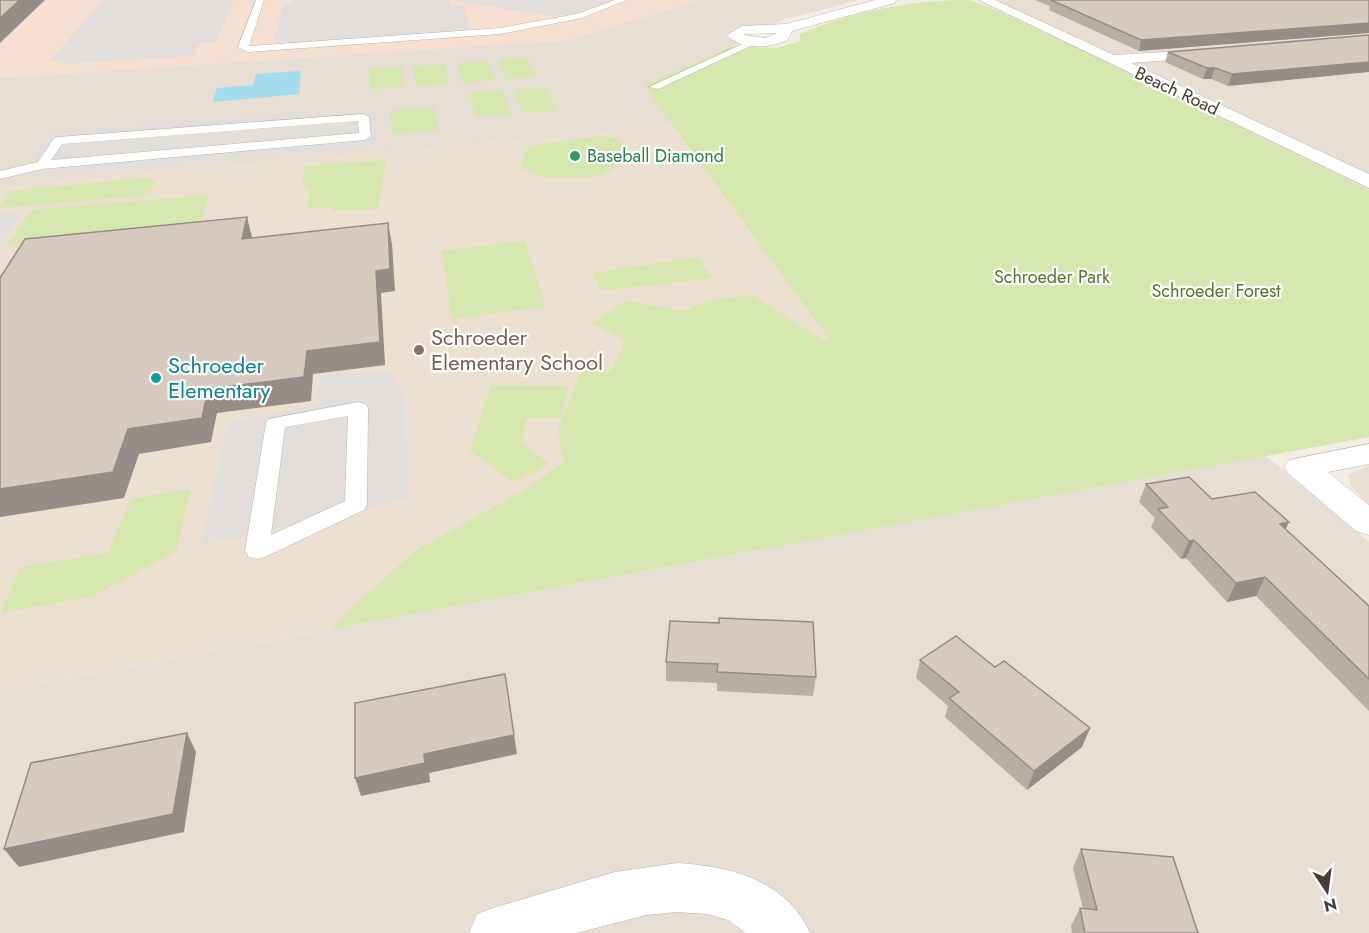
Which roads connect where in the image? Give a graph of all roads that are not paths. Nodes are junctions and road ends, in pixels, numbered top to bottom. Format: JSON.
{"nodes":[{"id":1,"x":260,"y":0,"type":"edge"},
{"id":2,"x":623,"y":0,"type":"edge"},
{"id":3,"x":890,"y":0,"type":"edge"},
{"id":4,"x":985,"y":0,"type":"edge"},
{"id":5,"x":786,"y":28,"type":"junction"},
{"id":6,"x":754,"y":42,"type":"junction"},
{"id":7,"x":1229,"y":51,"type":"edge"},
{"id":8,"x":1112,"y":60,"type":"junction"},
{"id":9,"x":654,"y":87,"type":"dead end"},
{"id":10,"x":42,"y":165,"type":"junction"},
{"id":11,"x":0,"y":175,"type":"edge"},
{"id":12,"x":1369,"y":182,"type":"edge"},
{"id":13,"x":1369,"y":454,"type":"edge"},
{"id":14,"x":1369,"y":523,"type":"edge"},
{"id":15,"x":257,"y":551,"type":"joint"},
{"id":16,"x":496,"y":933,"type":"edge"},
{"id":17,"x":783,"y":933,"type":"edge"}],
"edges":[{"from":1,"to":2,"type":"lane"},
{"from":3,"to":5,"type":"street"},
{"from":4,"to":8,"type":"street","name":"Beach Road"},
{"from":5,"to":6,"type":"street"},
{"from":5,"to":6,"type":"street"},
{"from":6,"to":9,"type":"lane"},
{"from":7,"to":8,"type":"street"},
{"from":8,"to":12,"type":"street","name":"Beach Road"},
{"from":10,"to":10,"type":"lane"},
{"from":10,"to":11,"type":"lane"},
{"from":13,"to":14,"type":"street"},
{"from":15,"to":15,"type":"lane"},
{"from":16,"to":17,"type":"street"}]}
